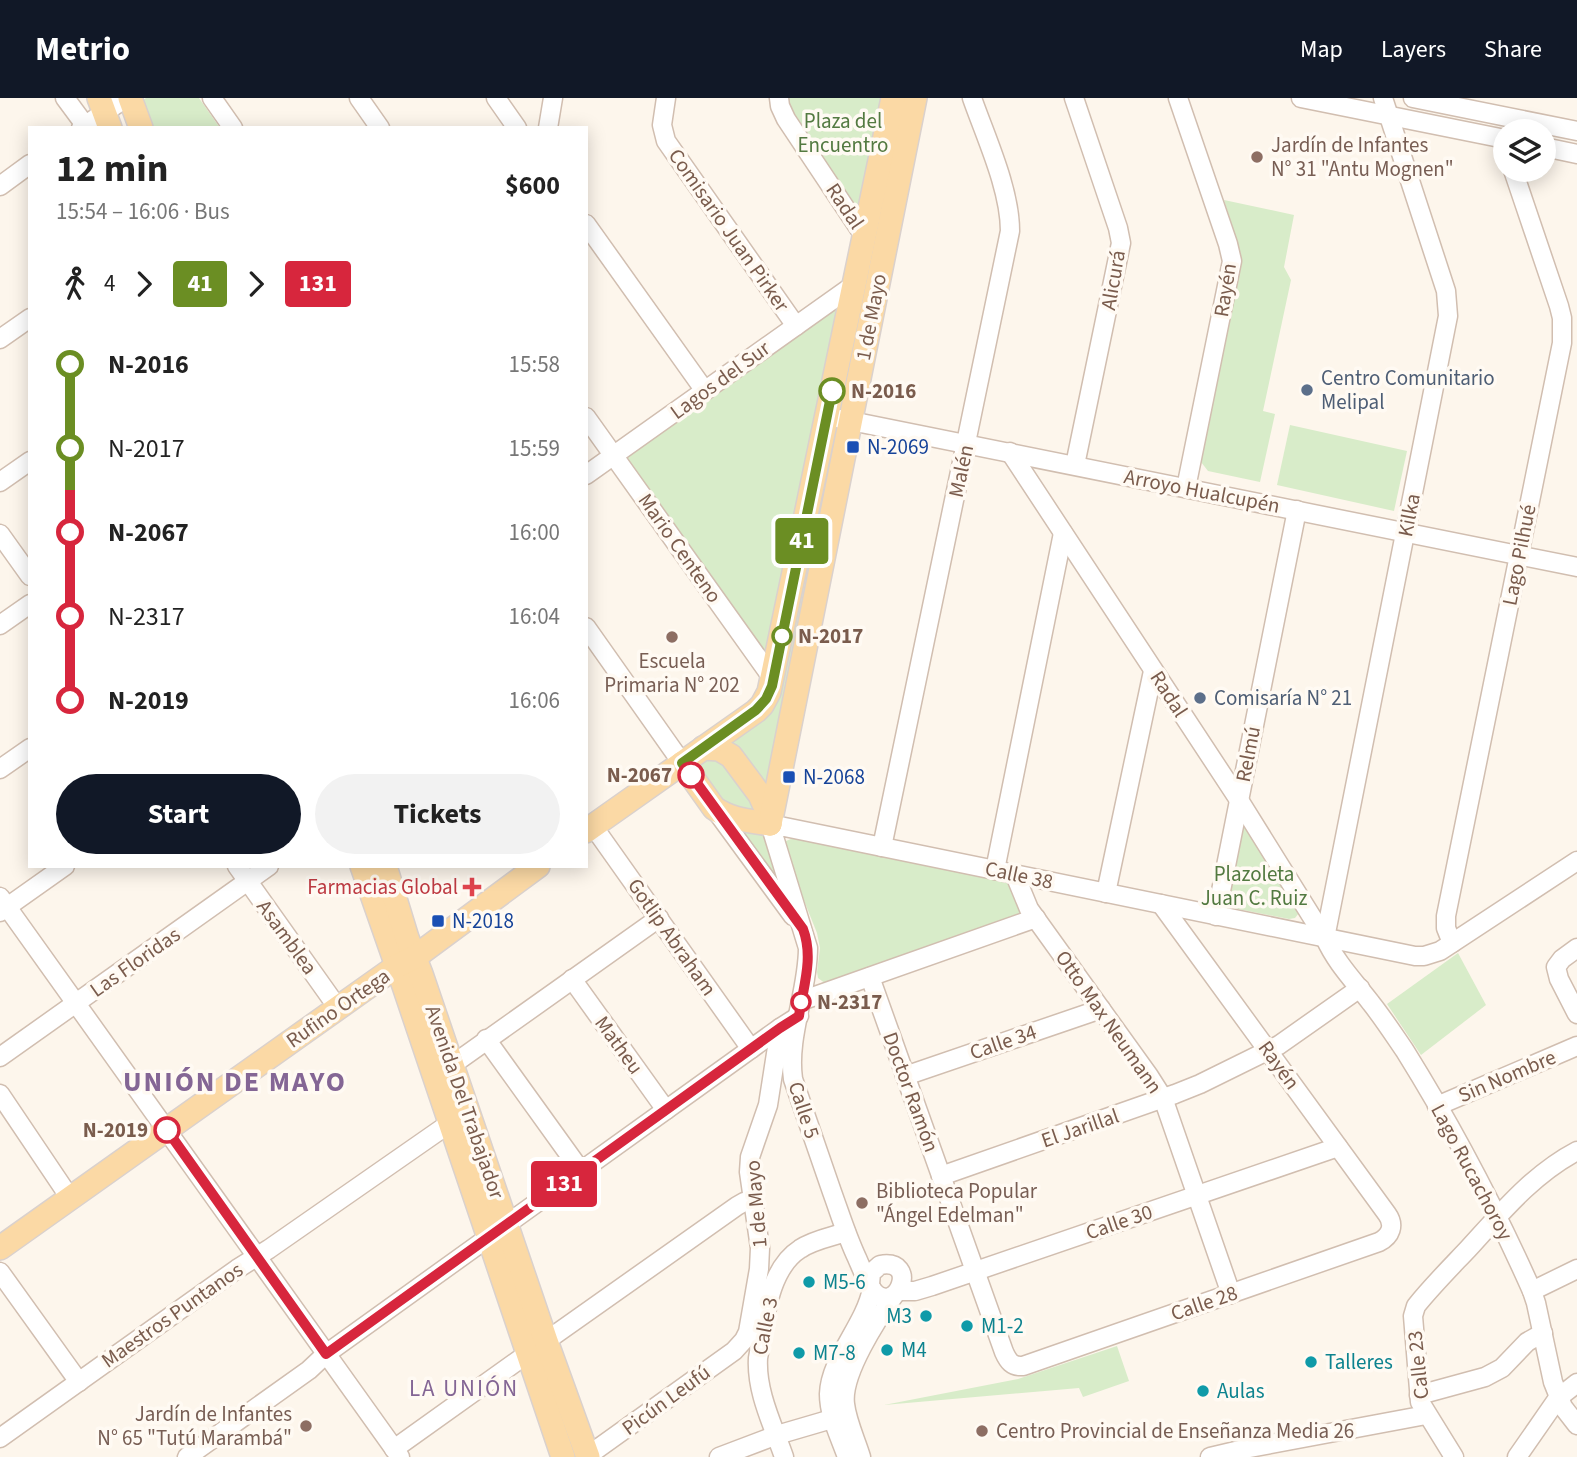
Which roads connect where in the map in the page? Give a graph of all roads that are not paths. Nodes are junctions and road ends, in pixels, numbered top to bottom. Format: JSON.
{"nodes":[{"id":1,"x":65,"y":98,"type":"edge"},
{"id":2,"x":128,"y":98,"type":"edge"},
{"id":3,"x":212,"y":98,"type":"edge"},
{"id":4,"x":359,"y":98,"type":"edge"},
{"id":5,"x":496,"y":98,"type":"edge"},
{"id":6,"x":553,"y":98,"type":"edge"},
{"id":7,"x":666,"y":98,"type":"edge"},
{"id":8,"x":893,"y":98,"type":"edge"},
{"id":9,"x":915,"y":98,"type":"edge"},
{"id":10,"x":972,"y":98,"type":"edge"},
{"id":11,"x":1074,"y":98,"type":"edge"},
{"id":12,"x":1178,"y":98,"type":"edge"},
{"id":13,"x":1301,"y":98,"type":"edge"},
{"id":14,"x":1383,"y":98,"type":"edge"},
{"id":15,"x":1413,"y":98,"type":"edge"},
{"id":16,"x":780,"y":102,"type":"edge"},
{"id":17,"x":1491,"y":106,"type":"edge"},
{"id":18,"x":104,"y":113,"type":"edge"},
{"id":19,"x":1389,"y":116,"type":"junction"},
{"id":20,"x":83,"y":126,"type":"edge"},
{"id":21,"x":140,"y":126,"type":"edge"},
{"id":22,"x":232,"y":126,"type":"edge"},
{"id":23,"x":379,"y":126,"type":"edge"},
{"id":24,"x":516,"y":126,"type":"edge"},
{"id":25,"x":548,"y":126,"type":"edge"},
{"id":26,"x":1577,"y":131,"type":"edge"},
{"id":27,"x":1493,"y":139,"type":"edge"},
{"id":28,"x":1556,"y":150,"type":"edge"},
{"id":29,"x":1577,"y":154,"type":"edge"},
{"id":30,"x":28,"y":165,"type":"edge"},
{"id":31,"x":1517,"y":182,"type":"edge"},
{"id":32,"x":0,"y":186,"type":"edge"},
{"id":33,"x":588,"y":227,"type":"edge"},
{"id":34,"x":864,"y":236,"type":"junction"},
{"id":35,"x":855,"y":284,"type":"junction"},
{"id":36,"x":28,"y":319,"type":"edge"},
{"id":37,"x":796,"y":326,"type":"junction"},
{"id":38,"x":0,"y":339,"type":"edge"},
{"id":39,"x":705,"y":391,"type":"junction"},
{"id":40,"x":827,"y":418,"type":"junction"},
{"id":41,"x":588,"y":419,"type":"edge"},
{"id":42,"x":851,"y":420,"type":"junction"},
{"id":43,"x":967,"y":443,"type":"junction"},
{"id":44,"x":1010,"y":452,"type":"junction"},
{"id":45,"x":614,"y":456,"type":"junction"},
{"id":46,"x":28,"y":462,"type":"edge"},
{"id":47,"x":1076,"y":465,"type":"junction"},
{"id":48,"x":588,"y":474,"type":"edge"},
{"id":49,"x":0,"y":482,"type":"edge"},
{"id":50,"x":1186,"y":488,"type":"junction"},
{"id":51,"x":1297,"y":510,"type":"junction"},
{"id":52,"x":1405,"y":532,"type":"junction"},
{"id":53,"x":1063,"y":533,"type":"junction"},
{"id":54,"x":0,"y":534,"type":"edge"},
{"id":55,"x":1519,"y":555,"type":"junction"},
{"id":56,"x":1577,"y":567,"type":"edge"},
{"id":57,"x":28,"y":573,"type":"edge"},
{"id":58,"x":28,"y":605,"type":"edge"},
{"id":59,"x":0,"y":625,"type":"edge"},
{"id":60,"x":588,"y":630,"type":"edge"},
{"id":61,"x":1153,"y":671,"type":"junction"},
{"id":62,"x":773,"y":679,"type":"junction"},
{"id":63,"x":703,"y":748,"type":"junction"},
{"id":64,"x":28,"y":749,"type":"edge"},
{"id":65,"x":682,"y":763,"type":"junction"},
{"id":66,"x":0,"y":769,"type":"edge"},
{"id":67,"x":1239,"y":800,"type":"junction"},
{"id":68,"x":715,"y":808,"type":"junction"},
{"id":69,"x":770,"y":824,"type":"junction"},
{"id":70,"x":590,"y":829,"type":"edge"},
{"id":71,"x":882,"y":847,"type":"junction"},
{"id":72,"x":1577,"y":861,"type":"edge"},
{"id":73,"x":62,"y":868,"type":"edge"},
{"id":74,"x":238,"y":868,"type":"edge"},
{"id":75,"x":266,"y":868,"type":"edge"},
{"id":76,"x":363,"y":868,"type":"edge"},
{"id":77,"x":386,"y":868,"type":"edge"},
{"id":78,"x":535,"y":868,"type":"edge"},
{"id":79,"x":995,"y":870,"type":"junction"},
{"id":80,"x":1015,"y":874,"type":"junction"},
{"id":81,"x":247,"y":881,"type":"junction"},
{"id":82,"x":1106,"y":893,"type":"junction"},
{"id":83,"x":1161,"y":904,"type":"junction"},
{"id":84,"x":2,"y":905,"type":"edge"},
{"id":85,"x":1216,"y":916,"type":"junction"},
{"id":86,"x":659,"y":918,"type":"junction"},
{"id":87,"x":1036,"y":919,"type":"junction"},
{"id":88,"x":803,"y":929,"type":"junction"},
{"id":89,"x":1325,"y":938,"type":"junction"},
{"id":90,"x":1452,"y":943,"type":"junction"},
{"id":91,"x":1577,"y":948,"type":"edge"},
{"id":92,"x":406,"y":962,"type":"junction"},
{"id":93,"x":870,"y":977,"type":"junction"},
{"id":94,"x":572,"y":979,"type":"junction"},
{"id":95,"x":1360,"y":988,"type":"junction"},
{"id":96,"x":76,"y":1003,"type":"junction"},
{"id":97,"x":338,"y":1008,"type":"junction"},
{"id":98,"x":800,"y":1009,"type":"junction"},
{"id":99,"x":1101,"y":1009,"type":"junction"},
{"id":100,"x":1577,"y":1014,"type":"edge"},
{"id":101,"x":780,"y":1028,"type":"junction"},
{"id":102,"x":486,"y":1039,"type":"junction"},
{"id":103,"x":1577,"y":1045,"type":"edge"},
{"id":104,"x":751,"y":1049,"type":"junction"},
{"id":105,"x":1268,"y":1051,"type":"junction"},
{"id":106,"x":0,"y":1057,"type":"edge"},
{"id":107,"x":452,"y":1065,"type":"junction"},
{"id":108,"x":905,"y":1076,"type":"junction"},
{"id":109,"x":0,"y":1094,"type":"edge"},
{"id":110,"x":1163,"y":1098,"type":"junction"},
{"id":111,"x":1437,"y":1106,"type":"junction"},
{"id":112,"x":666,"y":1110,"type":"junction"},
{"id":113,"x":450,"y":1123,"type":"junction"},
{"id":114,"x":167,"y":1130,"type":"junction"},
{"id":115,"x":1338,"y":1147,"type":"junction"},
{"id":116,"x":1577,"y":1151,"type":"edge"},
{"id":117,"x":581,"y":1171,"type":"junction"},
{"id":118,"x":941,"y":1176,"type":"junction"},
{"id":119,"x":1198,"y":1195,"type":"junction"},
{"id":120,"x":70,"y":1198,"type":"junction"},
{"id":121,"x":753,"y":1201,"type":"junction"},
{"id":122,"x":1497,"y":1217,"type":"junction"},
{"id":123,"x":1391,"y":1229,"type":"joint"},
{"id":124,"x":498,"y":1232,"type":"junction"},
{"id":125,"x":846,"y":1232,"type":"junction"},
{"id":126,"x":0,"y":1248,"type":"edge"},
{"id":127,"x":257,"y":1257,"type":"junction"},
{"id":128,"x":1577,"y":1269,"type":"edge"},
{"id":129,"x":975,"y":1271,"type":"junction"},
{"id":130,"x":0,"y":1272,"type":"edge"},
{"id":131,"x":871,"y":1287,"type":"junction"},
{"id":132,"x":1532,"y":1291,"type":"junction"},
{"id":133,"x":897,"y":1293,"type":"junction"},
{"id":134,"x":1231,"y":1294,"type":"junction"},
{"id":135,"x":1542,"y":1333,"type":"junction"},
{"id":136,"x":744,"y":1340,"type":"joint"},
{"id":137,"x":546,"y":1341,"type":"junction"},
{"id":138,"x":326,"y":1354,"type":"junction"},
{"id":139,"x":527,"y":1354,"type":"junction"},
{"id":140,"x":1011,"y":1364,"type":"joint"},
{"id":141,"x":79,"y":1382,"type":"junction"},
{"id":142,"x":1577,"y":1382,"type":"edge"},
{"id":143,"x":1419,"y":1395,"type":"junction"},
{"id":144,"x":1558,"y":1398,"type":"junction"},
{"id":145,"x":1426,"y":1415,"type":"junction"},
{"id":146,"x":840,"y":1417,"type":"junction"},
{"id":147,"x":1577,"y":1425,"type":"edge"},
{"id":148,"x":777,"y":1435,"type":"junction"},
{"id":149,"x":0,"y":1438,"type":"edge"},
{"id":150,"x":397,"y":1453,"type":"edge"},
{"id":151,"x":1220,"y":1456,"type":"edge"},
{"id":152,"x":187,"y":1457,"type":"edge"},
{"id":153,"x":563,"y":1457,"type":"edge"},
{"id":154,"x":587,"y":1457,"type":"edge"},
{"id":155,"x":719,"y":1457,"type":"edge"},
{"id":156,"x":784,"y":1457,"type":"edge"},
{"id":157,"x":847,"y":1457,"type":"edge"},
{"id":158,"x":861,"y":1457,"type":"edge"},
{"id":159,"x":1454,"y":1457,"type":"edge"},
{"id":160,"x":1517,"y":1457,"type":"edge"}],
"edges":[{"from":1,"to":20,"type":"street"},
{"from":2,"to":18,"type":"street"},
{"from":2,"to":21,"type":"main road"},
{"from":3,"to":22,"type":"street"},
{"from":4,"to":23,"type":"street"},
{"from":5,"to":24,"type":"street"},
{"from":6,"to":25,"type":"street"},
{"from":7,"to":37,"type":"street","name":"Comisario Juan Pirker"},
{"from":8,"to":34,"type":"main road","name":"1 de Mayo"},
{"from":9,"to":42,"type":"main road","name":"1 de Mayo"},
{"from":10,"to":43,"type":"street","name":"Malén"},
{"from":11,"to":47,"type":"street","name":"Alicurá"},
{"from":12,"to":50,"type":"street","name":"Rayén"},
{"from":13,"to":19,"type":"street"},
{"from":14,"to":19,"type":"street","name":"Kilka"},
{"from":15,"to":17,"type":"street"},
{"from":16,"to":34,"type":"street","name":"Radal"},
{"from":17,"to":26,"type":"street"},
{"from":18,"to":20,"type":"street"},
{"from":19,"to":27,"type":"street"},
{"from":19,"to":52,"type":"street","name":"Kilka"},
{"from":28,"to":29,"type":"street"},
{"from":30,"to":32,"type":"street"},
{"from":31,"to":55,"type":"street","name":"Lago Pilhué"},
{"from":33,"to":39,"type":"street"},
{"from":34,"to":35,"type":"main road","name":"1 de Mayo"},
{"from":35,"to":37,"type":"street","name":"Lagos del Sur"},
{"from":35,"to":40,"type":"main road","name":"1 de Mayo"},
{"from":36,"to":38,"type":"street"},
{"from":37,"to":39,"type":"street","name":"Lagos del Sur"},
{"from":39,"to":45,"type":"street","name":"Lagos del Sur"},
{"from":40,"to":42,"type":"street","name":"Arroyo Hualcupén"},
{"from":40,"to":62,"type":"main road","name":"1 de Mayo"},
{"from":41,"to":45,"type":"street","name":"Mario Centeno"},
{"from":42,"to":43,"type":"street","name":"Arroyo Hualcupén"},
{"from":42,"to":69,"type":"main road","name":"1 de Mayo"},
{"from":43,"to":44,"type":"street","name":"Arroyo Hualcupén"},
{"from":43,"to":71,"type":"street","name":"Malén"},
{"from":44,"to":47,"type":"street","name":"Arroyo Hualcupén"},
{"from":44,"to":53,"type":"street","name":"Radal"},
{"from":45,"to":48,"type":"street","name":"Lagos del Sur"},
{"from":45,"to":62,"type":"street","name":"Mario Centeno"},
{"from":46,"to":49,"type":"street"},
{"from":47,"to":50,"type":"street","name":"Arroyo Hualcupén"},
{"from":50,"to":51,"type":"street","name":"Arroyo Hualcupén"},
{"from":51,"to":52,"type":"street","name":"Arroyo Hualcupén"},
{"from":51,"to":67,"type":"street","name":"Relmú"},
{"from":52,"to":55,"type":"street","name":"Arroyo Hualcupén"},
{"from":52,"to":89,"type":"street","name":"Kilka"},
{"from":53,"to":61,"type":"street","name":"Radal"},
{"from":53,"to":79,"type":"street"},
{"from":54,"to":57,"type":"street"},
{"from":55,"to":56,"type":"street","name":"Arroyo Hualcupén"},
{"from":55,"to":90,"type":"street","name":"Lago Pilhué"},
{"from":58,"to":59,"type":"street"},
{"from":60,"to":65,"type":"street"},
{"from":61,"to":67,"type":"street","name":"Radal"},
{"from":61,"to":82,"type":"street"},
{"from":62,"to":63,"type":"main road","name":"1 de Mayo"},
{"from":63,"to":65,"type":"main road"},
{"from":63,"to":69,"type":"main road","name":"Calle 5"},
{"from":64,"to":66,"type":"street"},
{"from":65,"to":68,"type":"main road"},
{"from":65,"to":70,"type":"main road"},
{"from":67,"to":85,"type":"street","name":"Relmú"},
{"from":67,"to":89,"type":"street","name":"Radal"},
{"from":68,"to":69,"type":"main road","name":"Calle 38"},
{"from":68,"to":88,"type":"street","name":"Calle 5"},
{"from":69,"to":71,"type":"street","name":"Calle 38"},
{"from":69,"to":88,"type":"street","name":"Calle 5"},
{"from":70,"to":86,"type":"street","name":"Gotlip Abraham"},
{"from":71,"to":79,"type":"street","name":"Calle 38"},
{"from":72,"to":90,"type":"street"},
{"from":73,"to":84,"type":"street"},
{"from":74,"to":81,"type":"street","name":"Asamblea"},
{"from":75,"to":81,"type":"street","name":"Las Floridas"},
{"from":76,"to":92,"type":"main road","name":"Avenida Del Trabajador"},
{"from":77,"to":92,"type":"main road","name":"Avenida Del Trabajador"},
{"from":78,"to":92,"type":"main road","name":"Rufino Ortega"},
{"from":79,"to":80,"type":"street","name":"Calle 38"},
{"from":80,"to":82,"type":"street","name":"Calle 38"},
{"from":80,"to":87,"type":"street","name":"Otto Max Neumann"},
{"from":81,"to":96,"type":"street","name":"Las Floridas"},
{"from":81,"to":97,"type":"street","name":"Asamblea"},
{"from":82,"to":83,"type":"street","name":"Calle 38"},
{"from":83,"to":85,"type":"street","name":"Calle 38"},
{"from":83,"to":105,"type":"street","name":"Rayén"},
{"from":84,"to":96,"type":"street"},
{"from":85,"to":89,"type":"street","name":"Calle 38"},
{"from":86,"to":94,"type":"street"},
{"from":86,"to":104,"type":"street","name":"Gotlip Abraham"},
{"from":87,"to":93,"type":"street"},
{"from":87,"to":99,"type":"street","name":"Otto Max Neumann"},
{"from":88,"to":98,"type":"street","name":"Calle 5"},
{"from":89,"to":90,"type":"street"},
{"from":89,"to":95,"type":"street","name":"Lago Rucachoroy"},
{"from":91,"to":100,"type":"street"},
{"from":92,"to":97,"type":"main road","name":"Rufino Ortega"},
{"from":92,"to":107,"type":"main road","name":"Avenida Del Trabajador"},
{"from":92,"to":113,"type":"main road","name":"Avenida Del Trabajador"},
{"from":93,"to":98,"type":"street"},
{"from":93,"to":108,"type":"street","name":"Doctor Ramón"},
{"from":94,"to":102,"type":"street"},
{"from":94,"to":112,"type":"street","name":"Matheu"},
{"from":95,"to":105,"type":"street","name":"El Jarillal"},
{"from":95,"to":111,"type":"street","name":"Lago Rucachoroy"},
{"from":96,"to":106,"type":"street","name":"Las Floridas"},
{"from":96,"to":114,"type":"street"},
{"from":97,"to":114,"type":"main road","name":"Rufino Ortega"},
{"from":98,"to":101,"type":"street"},
{"from":98,"to":125,"type":"street","name":"Calle 5"},
{"from":99,"to":108,"type":"street","name":"Calle 34"},
{"from":99,"to":110,"type":"street","name":"Otto Max Neumann"},
{"from":101,"to":104,"type":"street"},
{"from":101,"to":121,"type":"street","name":"1 de Mayo"},
{"from":102,"to":107,"type":"street"},
{"from":102,"to":117,"type":"street"},
{"from":103,"to":111,"type":"street","name":"Sin Nombre"},
{"from":104,"to":112,"type":"street"},
{"from":105,"to":110,"type":"street","name":"El Jarillal"},
{"from":105,"to":115,"type":"street","name":"Rayén"},
{"from":107,"to":124,"type":"main road","name":"Avenida Del Trabajador"},
{"from":108,"to":118,"type":"street","name":"Doctor Ramón"},
{"from":109,"to":120,"type":"street"},
{"from":110,"to":118,"type":"street","name":"El Jarillal"},
{"from":110,"to":119,"type":"street","name":"Otto Max Neumann"},
{"from":111,"to":122,"type":"street","name":"Lago Rucachoroy"},
{"from":112,"to":117,"type":"street"},
{"from":113,"to":124,"type":"main road","name":"Avenida Del Trabajador"},
{"from":113,"to":127,"type":"street","name":"Maestros Puntanos"},
{"from":114,"to":120,"type":"main road","name":"Rufino Ortega"},
{"from":114,"to":127,"type":"street"},
{"from":115,"to":119,"type":"street","name":"Calle 30"},
{"from":115,"to":123,"type":"street","name":"Rayén"},
{"from":116,"to":122,"type":"street"},
{"from":117,"to":124,"type":"street"},
{"from":118,"to":129,"type":"street","name":"Doctor Ramón"},
{"from":119,"to":129,"type":"street","name":"Calle 30"},
{"from":119,"to":134,"type":"street","name":"Otto Max Neumann"},
{"from":120,"to":126,"type":"main road","name":"Rufino Ortega"},
{"from":121,"to":136,"type":"street","name":"1 de Mayo"},
{"from":121,"to":137,"type":"street"},
{"from":122,"to":132,"type":"street","name":"Lago Rucachoroy"},
{"from":122,"to":143,"type":"street","name":"Calle 23"},
{"from":123,"to":134,"type":"street","name":"Calle 28"},
{"from":124,"to":137,"type":"main road","name":"Avenida Del Trabajador"},
{"from":124,"to":138,"type":"street"},
{"from":124,"to":139,"type":"main road","name":"Avenida Del Trabajador"},
{"from":125,"to":131,"type":"street","name":"Calle 5"},
{"from":125,"to":148,"type":"street","name":"Calle 3"},
{"from":127,"to":138,"type":"street"},
{"from":127,"to":141,"type":"street","name":"Maestros Puntanos"},
{"from":128,"to":132,"type":"street"},
{"from":129,"to":133,"type":"street","name":"Calle 30"},
{"from":129,"to":140,"type":"street","name":"Doctor Ramón"},
{"from":130,"to":141,"type":"street"},
{"from":131,"to":133,"type":"street","name":"Calle 30"},
{"from":131,"to":133,"type":"street"},
{"from":131,"to":146,"type":"street"},
{"from":132,"to":135,"type":"street","name":"Lago Rucachoroy"},
{"from":133,"to":146,"type":"street"},
{"from":134,"to":140,"type":"street","name":"Calle 28"},
{"from":135,"to":143,"type":"street"},
{"from":135,"to":144,"type":"street","name":"Lago Rucachoroy"},
{"from":136,"to":154,"type":"street","name":"Picún Leufú"},
{"from":137,"to":154,"type":"main road","name":"Avenida Del Trabajador"},
{"from":138,"to":150,"type":"street"},
{"from":138,"to":152,"type":"street"},
{"from":139,"to":150,"type":"street"},
{"from":139,"to":153,"type":"main road","name":"Avenida Del Trabajador"},
{"from":141,"to":149,"type":"street","name":"Maestros Puntanos"},
{"from":142,"to":144,"type":"street"},
{"from":143,"to":145,"type":"street","name":"Calle 23"},
{"from":144,"to":147,"type":"street","name":"Lago Rucachoroy"},
{"from":144,"to":160,"type":"street"},
{"from":145,"to":151,"type":"street"},
{"from":145,"to":159,"type":"street","name":"Calle 23"},
{"from":146,"to":148,"type":"street"},
{"from":146,"to":157,"type":"street"},
{"from":146,"to":158,"type":"street"},
{"from":148,"to":155,"type":"street"},
{"from":148,"to":156,"type":"street","name":"Calle 3"}]}
